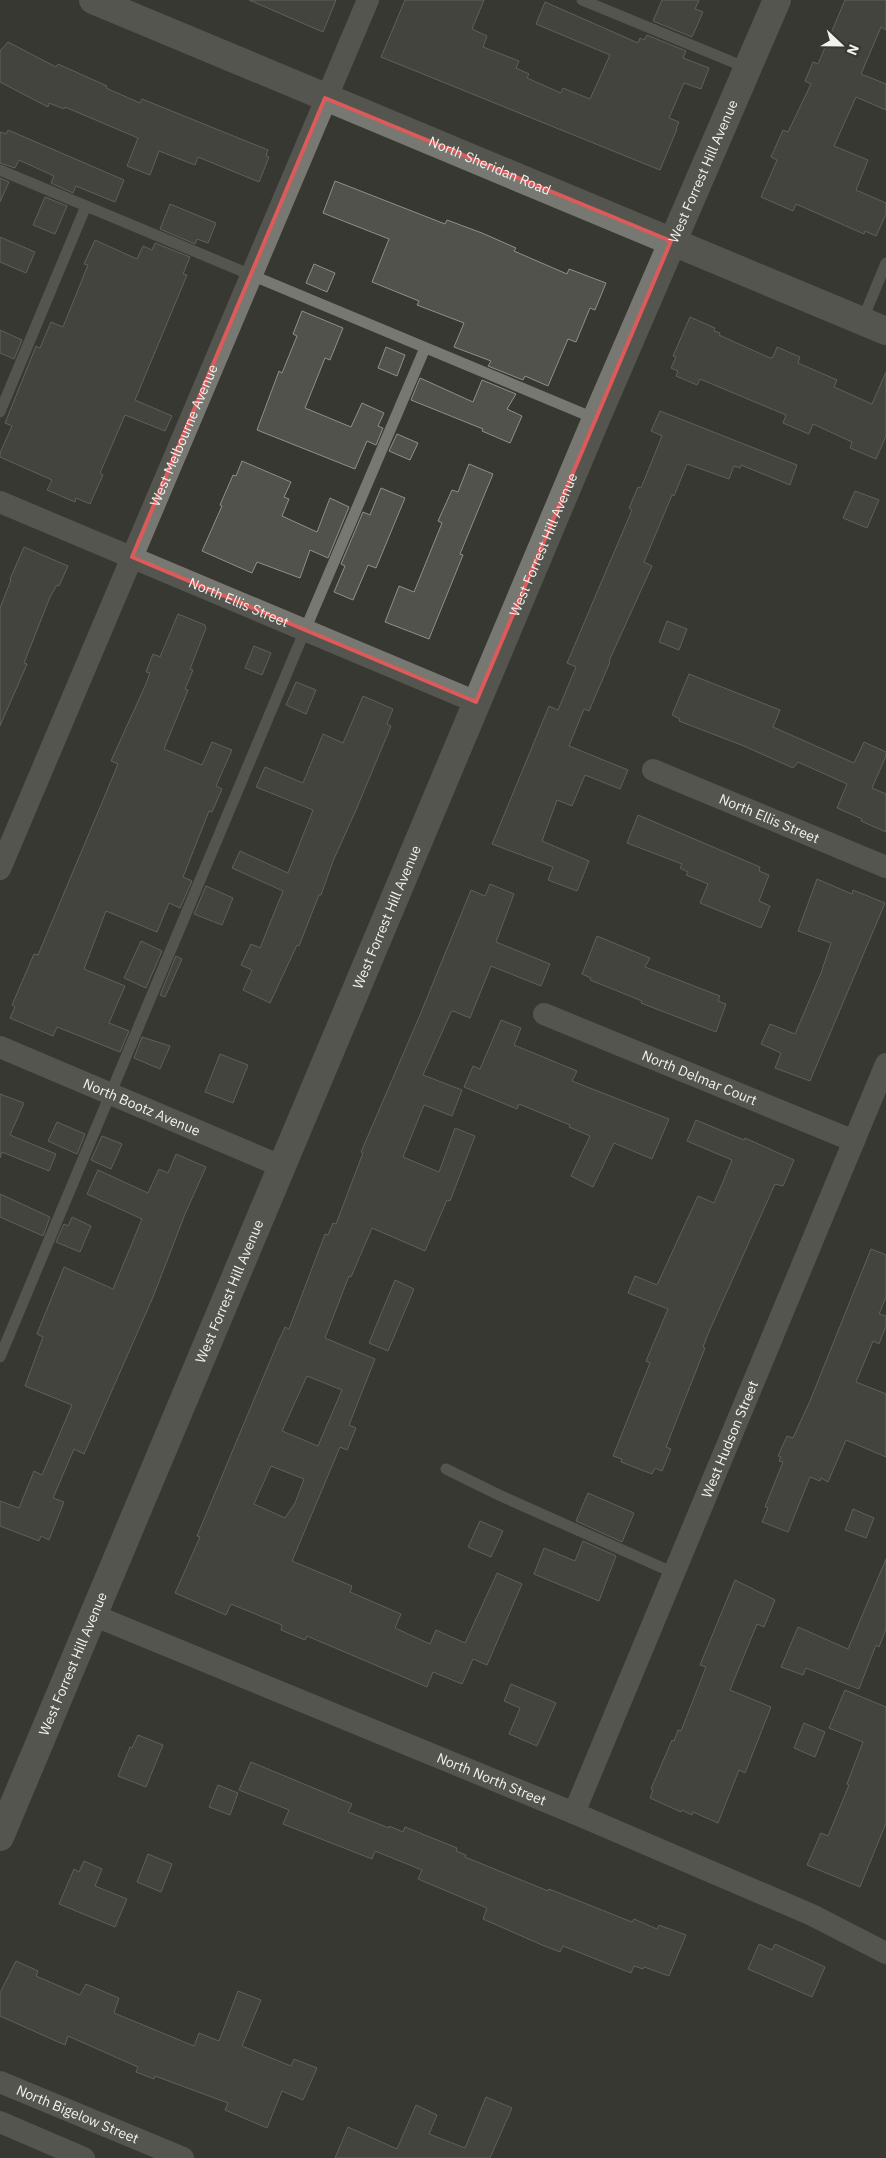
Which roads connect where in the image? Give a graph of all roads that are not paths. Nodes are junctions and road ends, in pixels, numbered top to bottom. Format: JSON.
{"nodes":[{"id":1,"x":93,"y":0,"type":"edge"},
{"id":2,"x":368,"y":0,"type":"edge"},
{"id":3,"x":582,"y":0,"type":"edge"},
{"id":4,"x":777,"y":0,"type":"edge"},
{"id":5,"x":747,"y":68,"type":"junction"},
{"id":6,"x":325,"y":98,"type":"junction"},
{"id":7,"x":0,"y":170,"type":"edge"},
{"id":8,"x":86,"y":206,"type":"junction"},
{"id":9,"x":671,"y":241,"type":"junction"},
{"id":10,"x":886,"y":262,"type":"edge"},
{"id":11,"x":251,"y":276,"type":"junction"},
{"id":12,"x":874,"y":326,"type":"edge"},
{"id":13,"x":425,"y":348,"type":"junction"},
{"id":14,"x":0,"y":412,"type":"edge"},
{"id":15,"x":596,"y":419,"type":"junction"},
{"id":16,"x":0,"y":502,"type":"edge"},
{"id":17,"x":132,"y":557,"type":"junction"},
{"id":18,"x":305,"y":630,"type":"junction"},
{"id":19,"x":476,"y":702,"type":"junction"},
{"id":20,"x":653,"y":770,"type":"dead end"},
{"id":21,"x":886,"y":867,"type":"edge"},
{"id":22,"x":0,"y":869,"type":"edge"},
{"id":23,"x":544,"y":1014,"type":"dead end"},
{"id":24,"x":0,"y":1047,"type":"edge"},
{"id":25,"x":886,"y":1064,"type":"edge"},
{"id":26,"x":110,"y":1094,"type":"junction"},
{"id":27,"x":854,"y":1141,"type":"junction"},
{"id":28,"x":283,"y":1167,"type":"junction"},
{"id":29,"x":0,"y":1357,"type":"edge"},
{"id":30,"x":446,"y":1469,"type":"dead end"},
{"id":31,"x":674,"y":1573,"type":"junction"},
{"id":32,"x":93,"y":1615,"type":"junction"},
{"id":33,"x":574,"y":1813,"type":"junction"},
{"id":34,"x":0,"y":1838,"type":"edge"},
{"id":35,"x":886,"y":1953,"type":"edge"},
{"id":36,"x":0,"y":2082,"type":"edge"},
{"id":37,"x":0,"y":2122,"type":"edge"},
{"id":38,"x":84,"y":2158,"type":"edge"},
{"id":39,"x":183,"y":2158,"type":"edge"}],
"edges":[{"from":1,"to":6,"type":"main road","name":"North Sheridan Road"},
{"from":2,"to":6,"type":"street","name":"West Melbourne Avenue"},
{"from":3,"to":5,"type":"lane"},
{"from":4,"to":5,"type":"main road","name":"West Forrest Hill Avenue"},
{"from":5,"to":9,"type":"main road","name":"West Forrest Hill Avenue"},
{"from":6,"to":9,"type":"main road","name":"North Sheridan Road"},
{"from":6,"to":11,"type":"street","name":"West Melbourne Avenue"},
{"from":7,"to":8,"type":"lane"},
{"from":8,"to":11,"type":"lane"},
{"from":8,"to":14,"type":"lane"},
{"from":9,"to":12,"type":"main road","name":"North Sheridan Road"},
{"from":9,"to":15,"type":"main road","name":"West Forrest Hill Avenue"},
{"from":10,"to":12,"type":"lane"},
{"from":11,"to":13,"type":"lane"},
{"from":11,"to":17,"type":"street","name":"West Melbourne Avenue"},
{"from":13,"to":15,"type":"lane"},
{"from":13,"to":18,"type":"lane"},
{"from":15,"to":19,"type":"main road","name":"West Forrest Hill Avenue"},
{"from":16,"to":17,"type":"street","name":"North Ellis Street"},
{"from":17,"to":18,"type":"street","name":"North Ellis Street"},
{"from":17,"to":22,"type":"street","name":"West Melbourne Avenue"},
{"from":18,"to":19,"type":"street","name":"North Ellis Street"},
{"from":18,"to":26,"type":"lane"},
{"from":19,"to":28,"type":"main road","name":"West Forrest Hill Avenue"},
{"from":20,"to":21,"type":"street","name":"North Ellis Street"},
{"from":23,"to":27,"type":"street","name":"North Delmar Court"},
{"from":24,"to":26,"type":"street","name":"North Bootz Avenue"},
{"from":25,"to":27,"type":"street","name":"West Hudson Street"},
{"from":26,"to":28,"type":"street","name":"North Bootz Avenue"},
{"from":26,"to":29,"type":"lane"},
{"from":27,"to":31,"type":"street","name":"West Hudson Street"},
{"from":28,"to":32,"type":"main road","name":"West Forrest Hill Avenue"},
{"from":30,"to":31,"type":"lane"},
{"from":31,"to":33,"type":"street","name":"West Hudson Street"},
{"from":32,"to":33,"type":"street","name":"North North Street"},
{"from":32,"to":34,"type":"main road","name":"West Forrest Hill Avenue"},
{"from":33,"to":35,"type":"street","name":"North North Street"},
{"from":36,"to":39,"type":"street","name":"North Bigelow Street"},
{"from":37,"to":38,"type":"street"}]}
